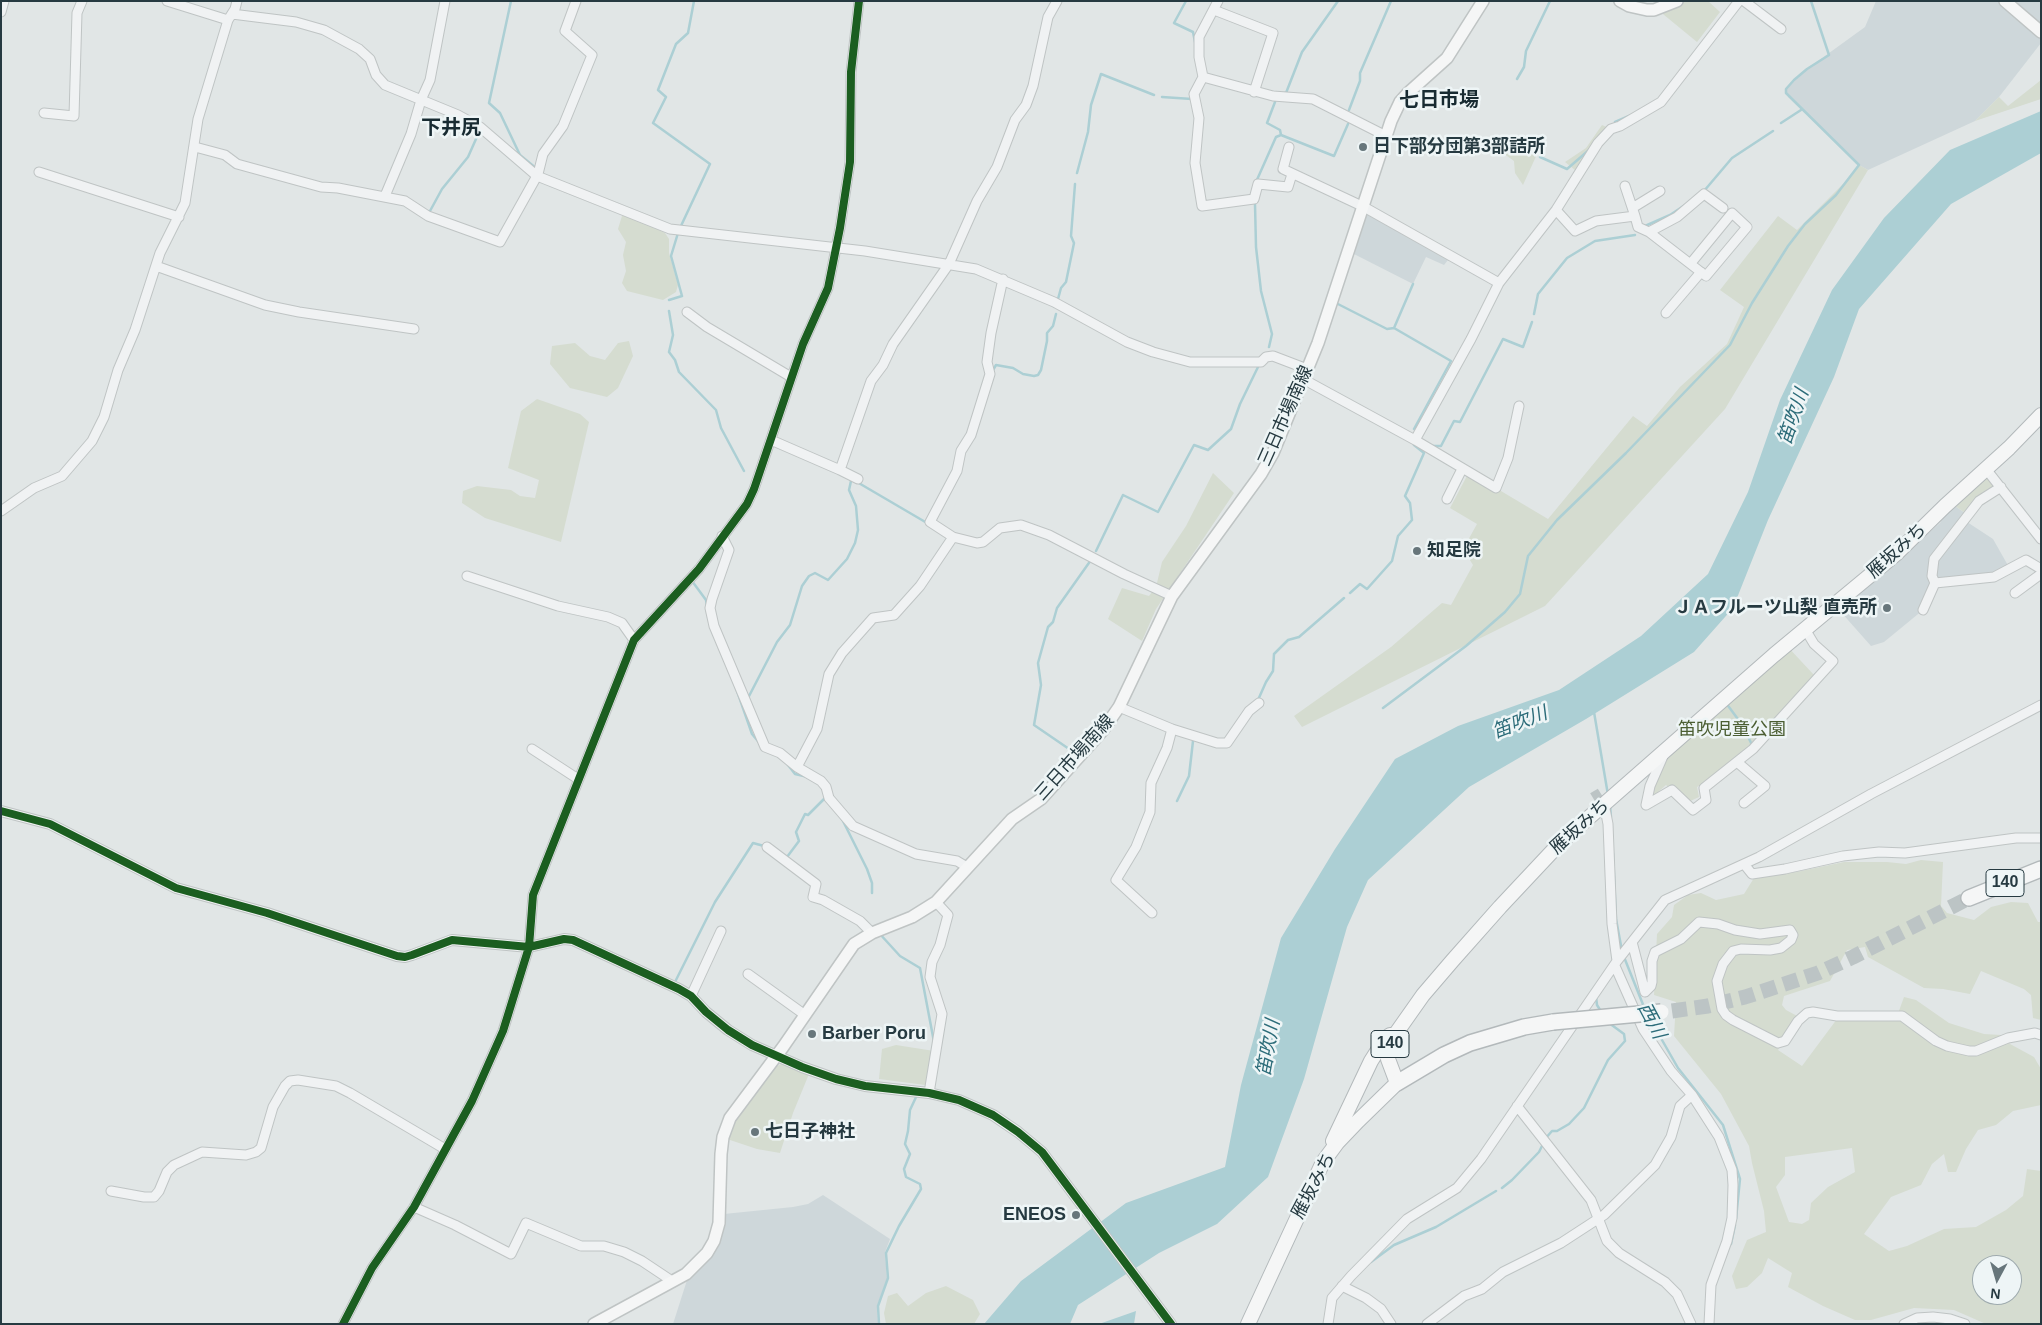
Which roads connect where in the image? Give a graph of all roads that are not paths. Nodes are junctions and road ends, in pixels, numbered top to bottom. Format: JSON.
{"nodes":[{"id":1,"x":4,"y":1,"type":"edge"},
{"id":2,"x":82,"y":1,"type":"edge"},
{"id":3,"x":167,"y":1,"type":"edge"},
{"id":4,"x":238,"y":1,"type":"edge"},
{"id":5,"x":446,"y":1,"type":"edge"},
{"id":6,"x":576,"y":1,"type":"edge"},
{"id":7,"x":859,"y":1,"type":"edge"},
{"id":8,"x":1057,"y":1,"type":"edge"},
{"id":9,"x":1483,"y":1,"type":"edge"},
{"id":10,"x":1620,"y":1,"type":"edge"},
{"id":11,"x":1677,"y":1,"type":"edge"},
{"id":12,"x":1738,"y":1,"type":"edge"},
{"id":13,"x":1744,"y":1,"type":"edge"},
{"id":14,"x":2005,"y":1,"type":"edge"},
{"id":15,"x":1216,"y":5,"type":"edge"},
{"id":16,"x":1,"y":12,"type":"edge"},
{"id":17,"x":230,"y":17,"type":"junction"},
{"id":18,"x":1781,"y":29,"type":"dead end"},
{"id":19,"x":2041,"y":32,"type":"edge"},
{"id":20,"x":1203,"y":77,"type":"junction"},
{"id":21,"x":1254,"y":92,"type":"junction"},
{"id":22,"x":421,"y":100,"type":"junction"},
{"id":23,"x":44,"y":112,"type":"dead end"},
{"id":24,"x":1386,"y":136,"type":"junction"},
{"id":25,"x":194,"y":146,"type":"junction"},
{"id":26,"x":1289,"y":147,"type":"dead end"},
{"id":27,"x":39,"y":172,"type":"dead end"},
{"id":28,"x":1292,"y":174,"type":"junction"},
{"id":29,"x":537,"y":175,"type":"junction"},
{"id":30,"x":1625,"y":186,"type":"dead end"},
{"id":31,"x":1660,"y":191,"type":"dead end"},
{"id":32,"x":385,"y":196,"type":"junction"},
{"id":33,"x":1364,"y":206,"type":"junction"},
{"id":34,"x":1723,"y":208,"type":"dead end"},
{"id":35,"x":1556,"y":210,"type":"junction"},
{"id":36,"x":1634,"y":212,"type":"junction"},
{"id":37,"x":179,"y":217,"type":"junction"},
{"id":38,"x":1649,"y":232,"type":"junction"},
{"id":39,"x":836,"y":248,"type":"junction"},
{"id":40,"x":949,"y":264,"type":"junction"},
{"id":41,"x":1691,"y":264,"type":"junction"},
{"id":42,"x":156,"y":266,"type":"junction"},
{"id":43,"x":1701,"y":272,"type":"junction"},
{"id":44,"x":1003,"y":279,"type":"junction"},
{"id":45,"x":1499,"y":283,"type":"junction"},
{"id":46,"x":687,"y":312,"type":"dead end"},
{"id":47,"x":1666,"y":313,"type":"dead end"},
{"id":48,"x":414,"y":329,"type":"dead end"},
{"id":49,"x":1305,"y":374,"type":"junction"},
{"id":50,"x":791,"y":376,"type":"junction"},
{"id":51,"x":1519,"y":406,"type":"dead end"},
{"id":52,"x":2040,"y":416,"type":"edge"},
{"id":53,"x":771,"y":440,"type":"junction"},
{"id":54,"x":1414,"y":440,"type":"junction"},
{"id":55,"x":1462,"y":469,"type":"junction"},
{"id":56,"x":1986,"y":469,"type":"junction"},
{"id":57,"x":840,"y":470,"type":"junction"},
{"id":58,"x":858,"y":479,"type":"dead end"},
{"id":59,"x":2001,"y":487,"type":"junction"},
{"id":60,"x":1448,"y":499,"type":"dead end"},
{"id":61,"x":1,"y":511,"type":"edge"},
{"id":62,"x":722,"y":536,"type":"junction"},
{"id":63,"x":953,"y":537,"type":"junction"},
{"id":64,"x":2041,"y":539,"type":"edge"},
{"id":65,"x":2041,"y":569,"type":"edge"},
{"id":66,"x":2041,"y":574,"type":"edge"},
{"id":67,"x":467,"y":576,"type":"dead end"},
{"id":68,"x":1935,"y":583,"type":"junction"},
{"id":69,"x":2015,"y":594,"type":"dead end"},
{"id":70,"x":1172,"y":596,"type":"junction"},
{"id":71,"x":1923,"y":610,"type":"dead end"},
{"id":72,"x":1805,"y":629,"type":"junction"},
{"id":73,"x":634,"y":640,"type":"junction"},
{"id":74,"x":1259,"y":703,"type":"dead end"},
{"id":75,"x":2041,"y":705,"type":"edge"},
{"id":76,"x":1119,"y":707,"type":"junction"},
{"id":77,"x":1172,"y":729,"type":"junction"},
{"id":78,"x":532,"y":749,"type":"dead end"},
{"id":79,"x":1659,"y":755,"type":"junction"},
{"id":80,"x":1737,"y":762,"type":"junction"},
{"id":81,"x":798,"y":767,"type":"junction"},
{"id":82,"x":578,"y":779,"type":"junction"},
{"id":83,"x":1744,"y":803,"type":"dead end"},
{"id":84,"x":1607,"y":805,"type":"junction"},
{"id":85,"x":1,"y":811,"type":"edge"},
{"id":86,"x":2041,"y":838,"type":"edge"},
{"id":87,"x":767,"y":847,"type":"dead end"},
{"id":88,"x":1744,"y":864,"type":"junction"},
{"id":89,"x":967,"y":867,"type":"junction"},
{"id":90,"x":2041,"y":869,"type":"edge"},
{"id":91,"x":1969,"y":898,"type":"tunnel mouth"},
{"id":92,"x":936,"y":902,"type":"junction"},
{"id":93,"x":1152,"y":913,"type":"dead end"},
{"id":94,"x":721,"y":931,"type":"dead end"},
{"id":95,"x":872,"y":934,"type":"junction"},
{"id":96,"x":1632,"y":942,"type":"junction"},
{"id":97,"x":528,"y":947,"type":"junction"},
{"id":98,"x":1616,"y":964,"type":"junction"},
{"id":99,"x":748,"y":974,"type":"dead end"},
{"id":100,"x":691,"y":996,"type":"junction"},
{"id":101,"x":1672,"y":1011,"type":"tunnel mouth"},
{"id":102,"x":805,"y":1015,"type":"junction"},
{"id":103,"x":1399,"y":1027,"type":"junction"},
{"id":104,"x":2041,"y":1035,"type":"edge"},
{"id":105,"x":777,"y":1055,"type":"junction"},
{"id":106,"x":1398,"y":1083,"type":"junction"},
{"id":107,"x":929,"y":1093,"type":"junction"},
{"id":108,"x":1692,"y":1095,"type":"junction"},
{"id":109,"x":1518,"y":1106,"type":"junction"},
{"id":110,"x":445,"y":1149,"type":"junction"},
{"id":111,"x":1323,"y":1162,"type":"junction"},
{"id":112,"x":111,"y":1190,"type":"dead end"},
{"id":113,"x":414,"y":1207,"type":"junction"},
{"id":114,"x":1598,"y":1219,"type":"junction"},
{"id":115,"x":672,"y":1282,"type":"junction"},
{"id":116,"x":1342,"y":1286,"type":"junction"},
{"id":117,"x":342,"y":1324,"type":"edge"},
{"id":118,"x":594,"y":1324,"type":"edge"},
{"id":119,"x":1171,"y":1324,"type":"edge"},
{"id":120,"x":1248,"y":1324,"type":"edge"},
{"id":121,"x":1328,"y":1324,"type":"edge"},
{"id":122,"x":1391,"y":1324,"type":"edge"},
{"id":123,"x":1427,"y":1324,"type":"edge"},
{"id":124,"x":1691,"y":1324,"type":"edge"},
{"id":125,"x":1709,"y":1324,"type":"edge"},
{"id":126,"x":1904,"y":1324,"type":"edge"},
{"id":127,"x":1965,"y":1324,"type":"edge"}],
"edges":[{"from":1,"to":16,"type":"street"},
{"from":2,"to":23,"type":"street"},
{"from":3,"to":17,"type":"street"},
{"from":4,"to":17,"type":"street"},
{"from":5,"to":22,"type":"street"},
{"from":6,"to":29,"type":"street"},
{"from":7,"to":39,"type":"street"},
{"from":8,"to":40,"type":"street"},
{"from":9,"to":24,"type":"main road","name":"三日市場南線"},
{"from":10,"to":11,"type":"main road"},
{"from":12,"to":35,"type":"street"},
{"from":13,"to":18,"type":"street"},
{"from":14,"to":19,"type":"main road"},
{"from":15,"to":20,"type":"street"},
{"from":15,"to":21,"type":"street"},
{"from":17,"to":22,"type":"street"},
{"from":17,"to":25,"type":"street"},
{"from":20,"to":21,"type":"street"},
{"from":20,"to":28,"type":"street"},
{"from":21,"to":24,"type":"street"},
{"from":22,"to":29,"type":"street"},
{"from":22,"to":32,"type":"street"},
{"from":24,"to":33,"type":"main road","name":"三日市場南線"},
{"from":25,"to":32,"type":"street"},
{"from":25,"to":37,"type":"street"},
{"from":26,"to":28,"type":"street"},
{"from":27,"to":37,"type":"street"},
{"from":28,"to":33,"type":"street"},
{"from":29,"to":32,"type":"street"},
{"from":29,"to":39,"type":"street"},
{"from":30,"to":36,"type":"street"},
{"from":31,"to":36,"type":"street"},
{"from":33,"to":45,"type":"street"},
{"from":33,"to":49,"type":"main road","name":"三日市場南線"},
{"from":34,"to":38,"type":"street"},
{"from":35,"to":36,"type":"street"},
{"from":35,"to":45,"type":"street"},
{"from":36,"to":38,"type":"street"},
{"from":37,"to":42,"type":"street"},
{"from":38,"to":41,"type":"street"},
{"from":39,"to":40,"type":"street"},
{"from":39,"to":50,"type":"street"},
{"from":40,"to":44,"type":"street"},
{"from":40,"to":57,"type":"street"},
{"from":41,"to":43,"type":"street"},
{"from":41,"to":43,"type":"street"},
{"from":42,"to":48,"type":"street"},
{"from":42,"to":61,"type":"street"},
{"from":43,"to":47,"type":"street"},
{"from":44,"to":49,"type":"street"},
{"from":44,"to":63,"type":"street"},
{"from":45,"to":54,"type":"street"},
{"from":46,"to":50,"type":"street"},
{"from":49,"to":54,"type":"street"},
{"from":49,"to":70,"type":"main road","name":"三日市場南線"},
{"from":50,"to":53,"type":"street"},
{"from":51,"to":55,"type":"street"},
{"from":52,"to":56,"type":"highway","name":"雁坂みち","number":"140"},
{"from":53,"to":57,"type":"street"},
{"from":53,"to":62,"type":"street"},
{"from":54,"to":55,"type":"street"},
{"from":55,"to":60,"type":"street"},
{"from":56,"to":59,"type":"street"},
{"from":56,"to":72,"type":"highway","name":"雁坂みち","number":"140"},
{"from":57,"to":58,"type":"street"},
{"from":59,"to":64,"type":"street"},
{"from":59,"to":68,"type":"street"},
{"from":62,"to":73,"type":"street"},
{"from":62,"to":81,"type":"street"},
{"from":63,"to":70,"type":"street"},
{"from":63,"to":81,"type":"street"},
{"from":65,"to":68,"type":"street"},
{"from":66,"to":69,"type":"street"},
{"from":67,"to":73,"type":"street"},
{"from":68,"to":71,"type":"street"},
{"from":70,"to":76,"type":"main road","name":"三日市場南線"},
{"from":72,"to":79,"type":"highway","name":"雁坂みち","number":"140"},
{"from":72,"to":80,"type":"street"},
{"from":73,"to":82,"type":"street"},
{"from":74,"to":77,"type":"street"},
{"from":75,"to":88,"type":"street"},
{"from":76,"to":77,"type":"street"},
{"from":76,"to":89,"type":"main road","name":"三日市場南線"},
{"from":77,"to":93,"type":"street"},
{"from":78,"to":82,"type":"street"},
{"from":79,"to":80,"type":"street"},
{"from":79,"to":84,"type":"highway","name":"雁坂みち","number":"140"},
{"from":80,"to":83,"type":"street"},
{"from":81,"to":89,"type":"street"},
{"from":82,"to":97,"type":"street"},
{"from":84,"to":98,"type":"street"},
{"from":84,"to":103,"type":"highway","name":"雁坂みち","number":"140"},
{"from":85,"to":97,"type":"street"},
{"from":86,"to":88,"type":"street"},
{"from":87,"to":95,"type":"street"},
{"from":88,"to":96,"type":"street"},
{"from":89,"to":92,"type":"main road","name":"三日市場南線"},
{"from":90,"to":91,"type":"highway","number":"140"},
{"from":92,"to":95,"type":"main road","name":"三日市場南線"},
{"from":92,"to":107,"type":"street"},
{"from":94,"to":100,"type":"street"},
{"from":95,"to":102,"type":"main road","name":"三日市場南線"},
{"from":96,"to":98,"type":"street"},
{"from":96,"to":104,"type":"street"},
{"from":97,"to":100,"type":"street"},
{"from":97,"to":110,"type":"street"},
{"from":98,"to":108,"type":"street"},
{"from":98,"to":109,"type":"street"},
{"from":99,"to":102,"type":"street"},
{"from":100,"to":105,"type":"street"},
{"from":101,"to":106,"type":"highway","number":"140","bridge":true},
{"from":102,"to":105,"type":"main road","name":"三日市場南線"},
{"from":103,"to":106,"type":"highway","name":"雁坂みち","number":"140"},
{"from":103,"to":111,"type":"highway"},
{"from":105,"to":107,"type":"street"},
{"from":105,"to":115,"type":"main road","name":"三日市場南線"},
{"from":106,"to":111,"type":"highway","name":"雁坂みち","number":"140"},
{"from":107,"to":119,"type":"street"},
{"from":108,"to":114,"type":"street"},
{"from":108,"to":125,"type":"street"},
{"from":109,"to":114,"type":"street"},
{"from":109,"to":116,"type":"street"},
{"from":110,"to":112,"type":"street"},
{"from":110,"to":113,"type":"street"},
{"from":111,"to":120,"type":"highway","name":"雁坂みち","number":"140"},
{"from":113,"to":115,"type":"street"},
{"from":113,"to":117,"type":"street"},
{"from":114,"to":123,"type":"street"},
{"from":114,"to":124,"type":"street"},
{"from":115,"to":118,"type":"main road","name":"三日市場南線"},
{"from":116,"to":121,"type":"street"},
{"from":116,"to":122,"type":"street"},
{"from":126,"to":127,"type":"street"}]}
